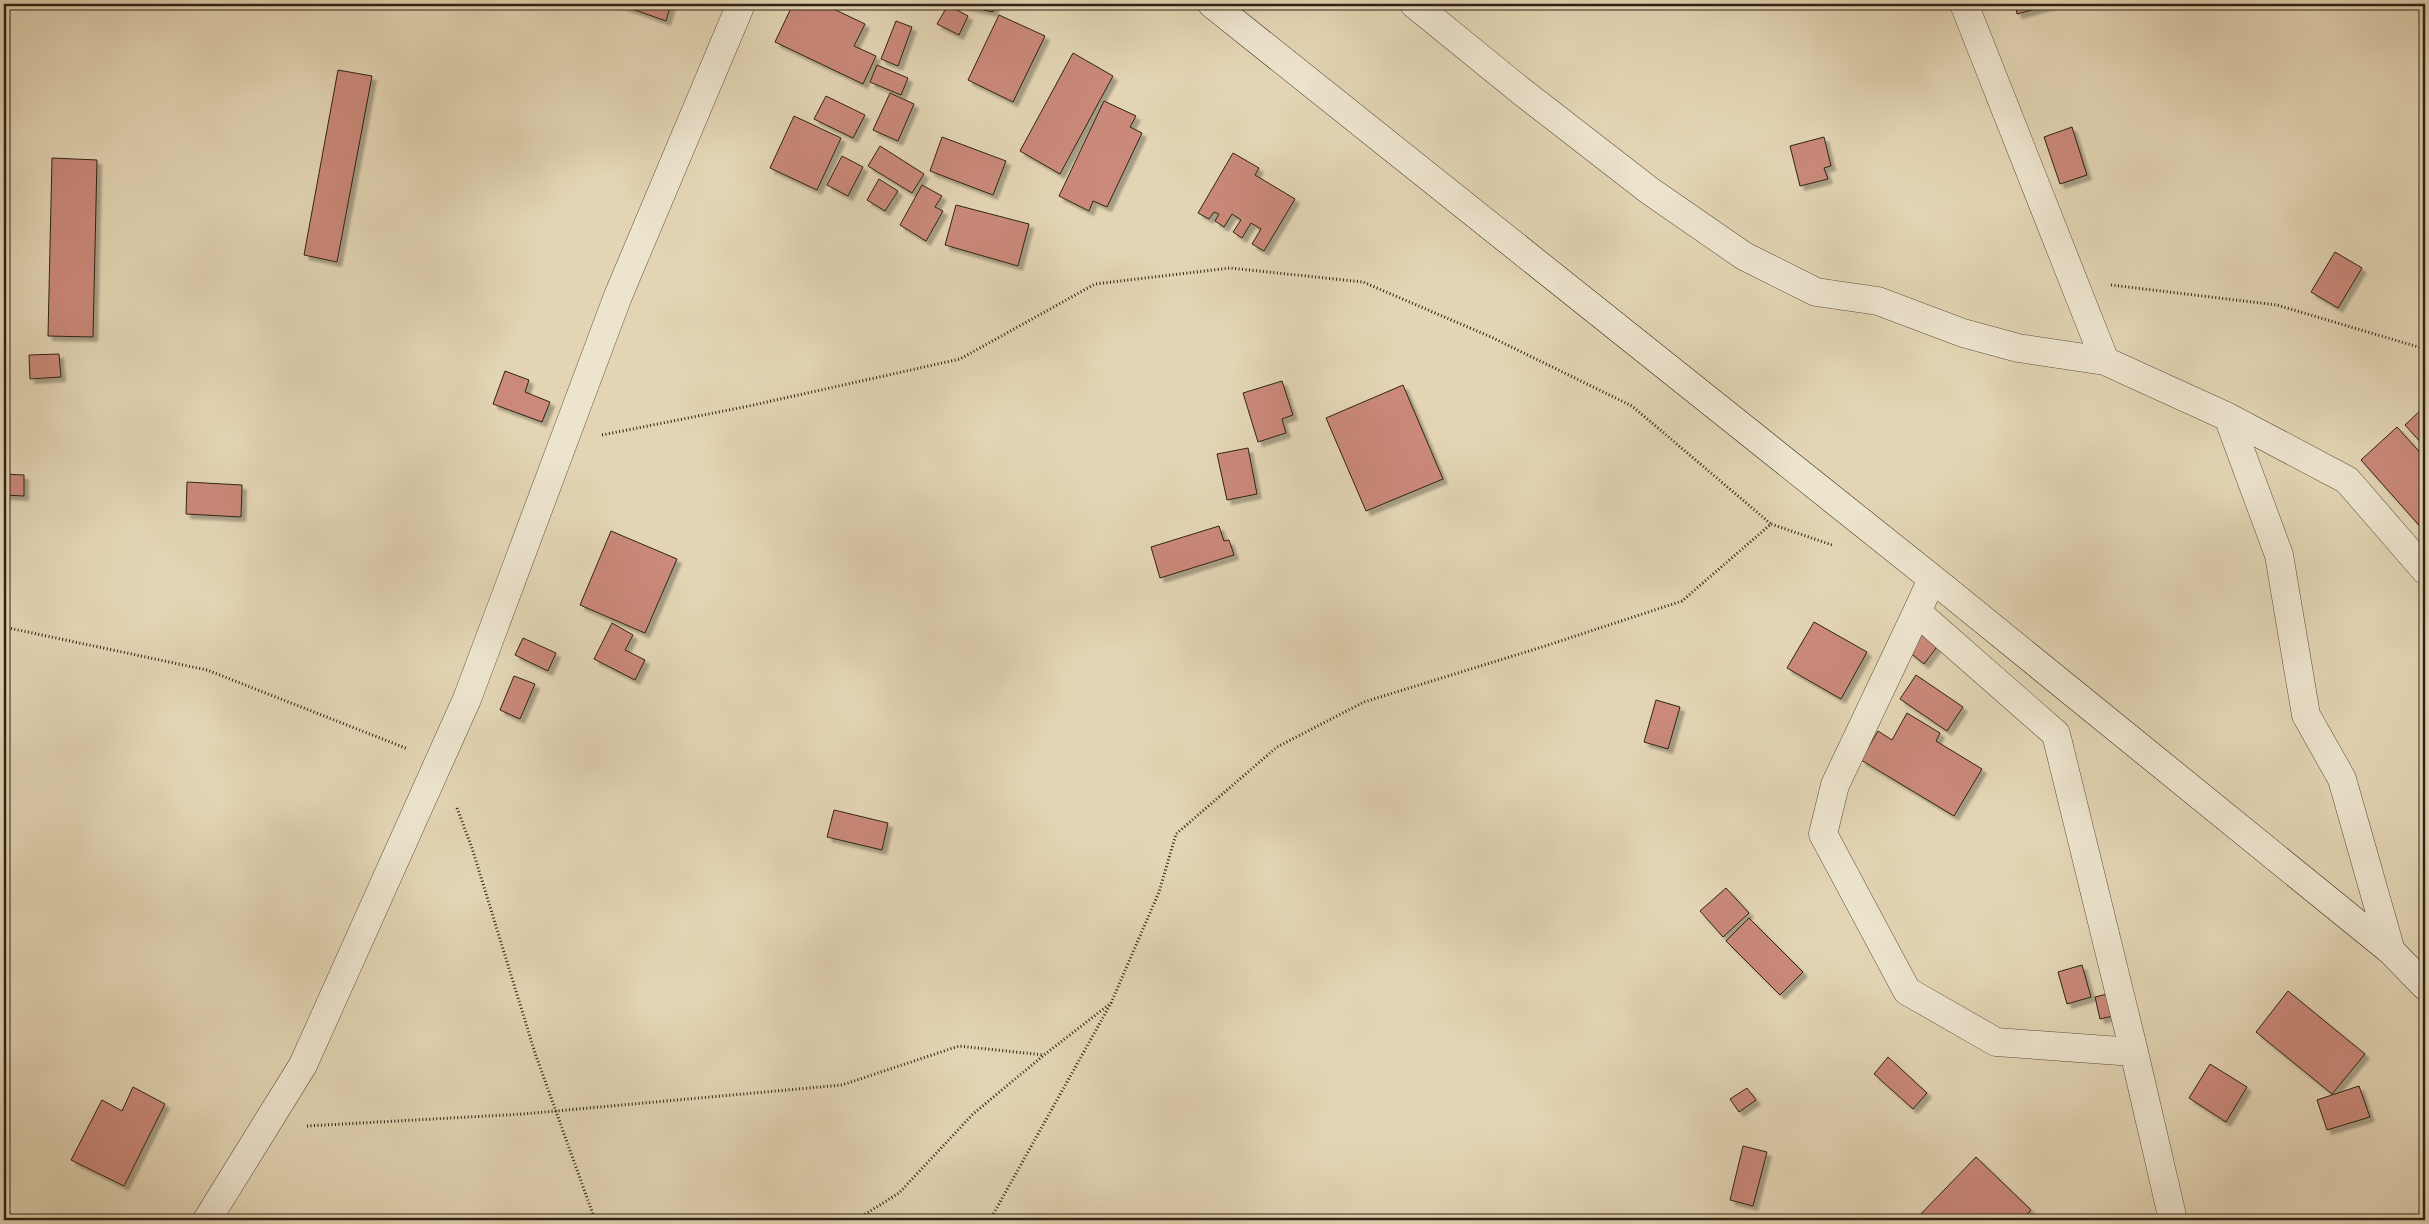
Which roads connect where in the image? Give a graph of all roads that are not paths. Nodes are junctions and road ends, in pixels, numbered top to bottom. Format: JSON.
{"nodes":[{"id":1,"x":741,"y":4,"type":"edge"},
{"id":2,"x":1212,"y":4,"type":"edge"},
{"id":3,"x":1414,"y":4,"type":"edge"},
{"id":4,"x":1964,"y":4,"type":"edge"},
{"id":5,"x":2105,"y":361,"type":"junction"},
{"id":6,"x":2228,"y":417,"type":"junction"},
{"id":7,"x":2425,"y":570,"type":"edge"},
{"id":8,"x":1932,"y":579,"type":"junction"},
{"id":9,"x":1917,"y":612,"type":"junction"},
{"id":10,"x":2392,"y":951,"type":"junction"},
{"id":11,"x":2425,"y":986,"type":"edge"},
{"id":12,"x":2134,"y":1052,"type":"junction"},
{"id":13,"x":207,"y":1220,"type":"edge"},
{"id":14,"x":2173,"y":1220,"type":"edge"}],
"edges":[{"from":1,"to":13,"type":"street"},
{"from":2,"to":8,"type":"street"},
{"from":3,"to":5,"type":"street"},
{"from":4,"to":5,"type":"street"},
{"from":5,"to":6,"type":"street"},
{"from":6,"to":7,"type":"street"},
{"from":6,"to":10,"type":"street"},
{"from":8,"to":9,"type":"street"},
{"from":8,"to":10,"type":"street"},
{"from":9,"to":12,"type":"street"},
{"from":9,"to":12,"type":"street"},
{"from":10,"to":11,"type":"street"},
{"from":12,"to":14,"type":"street"}]}
